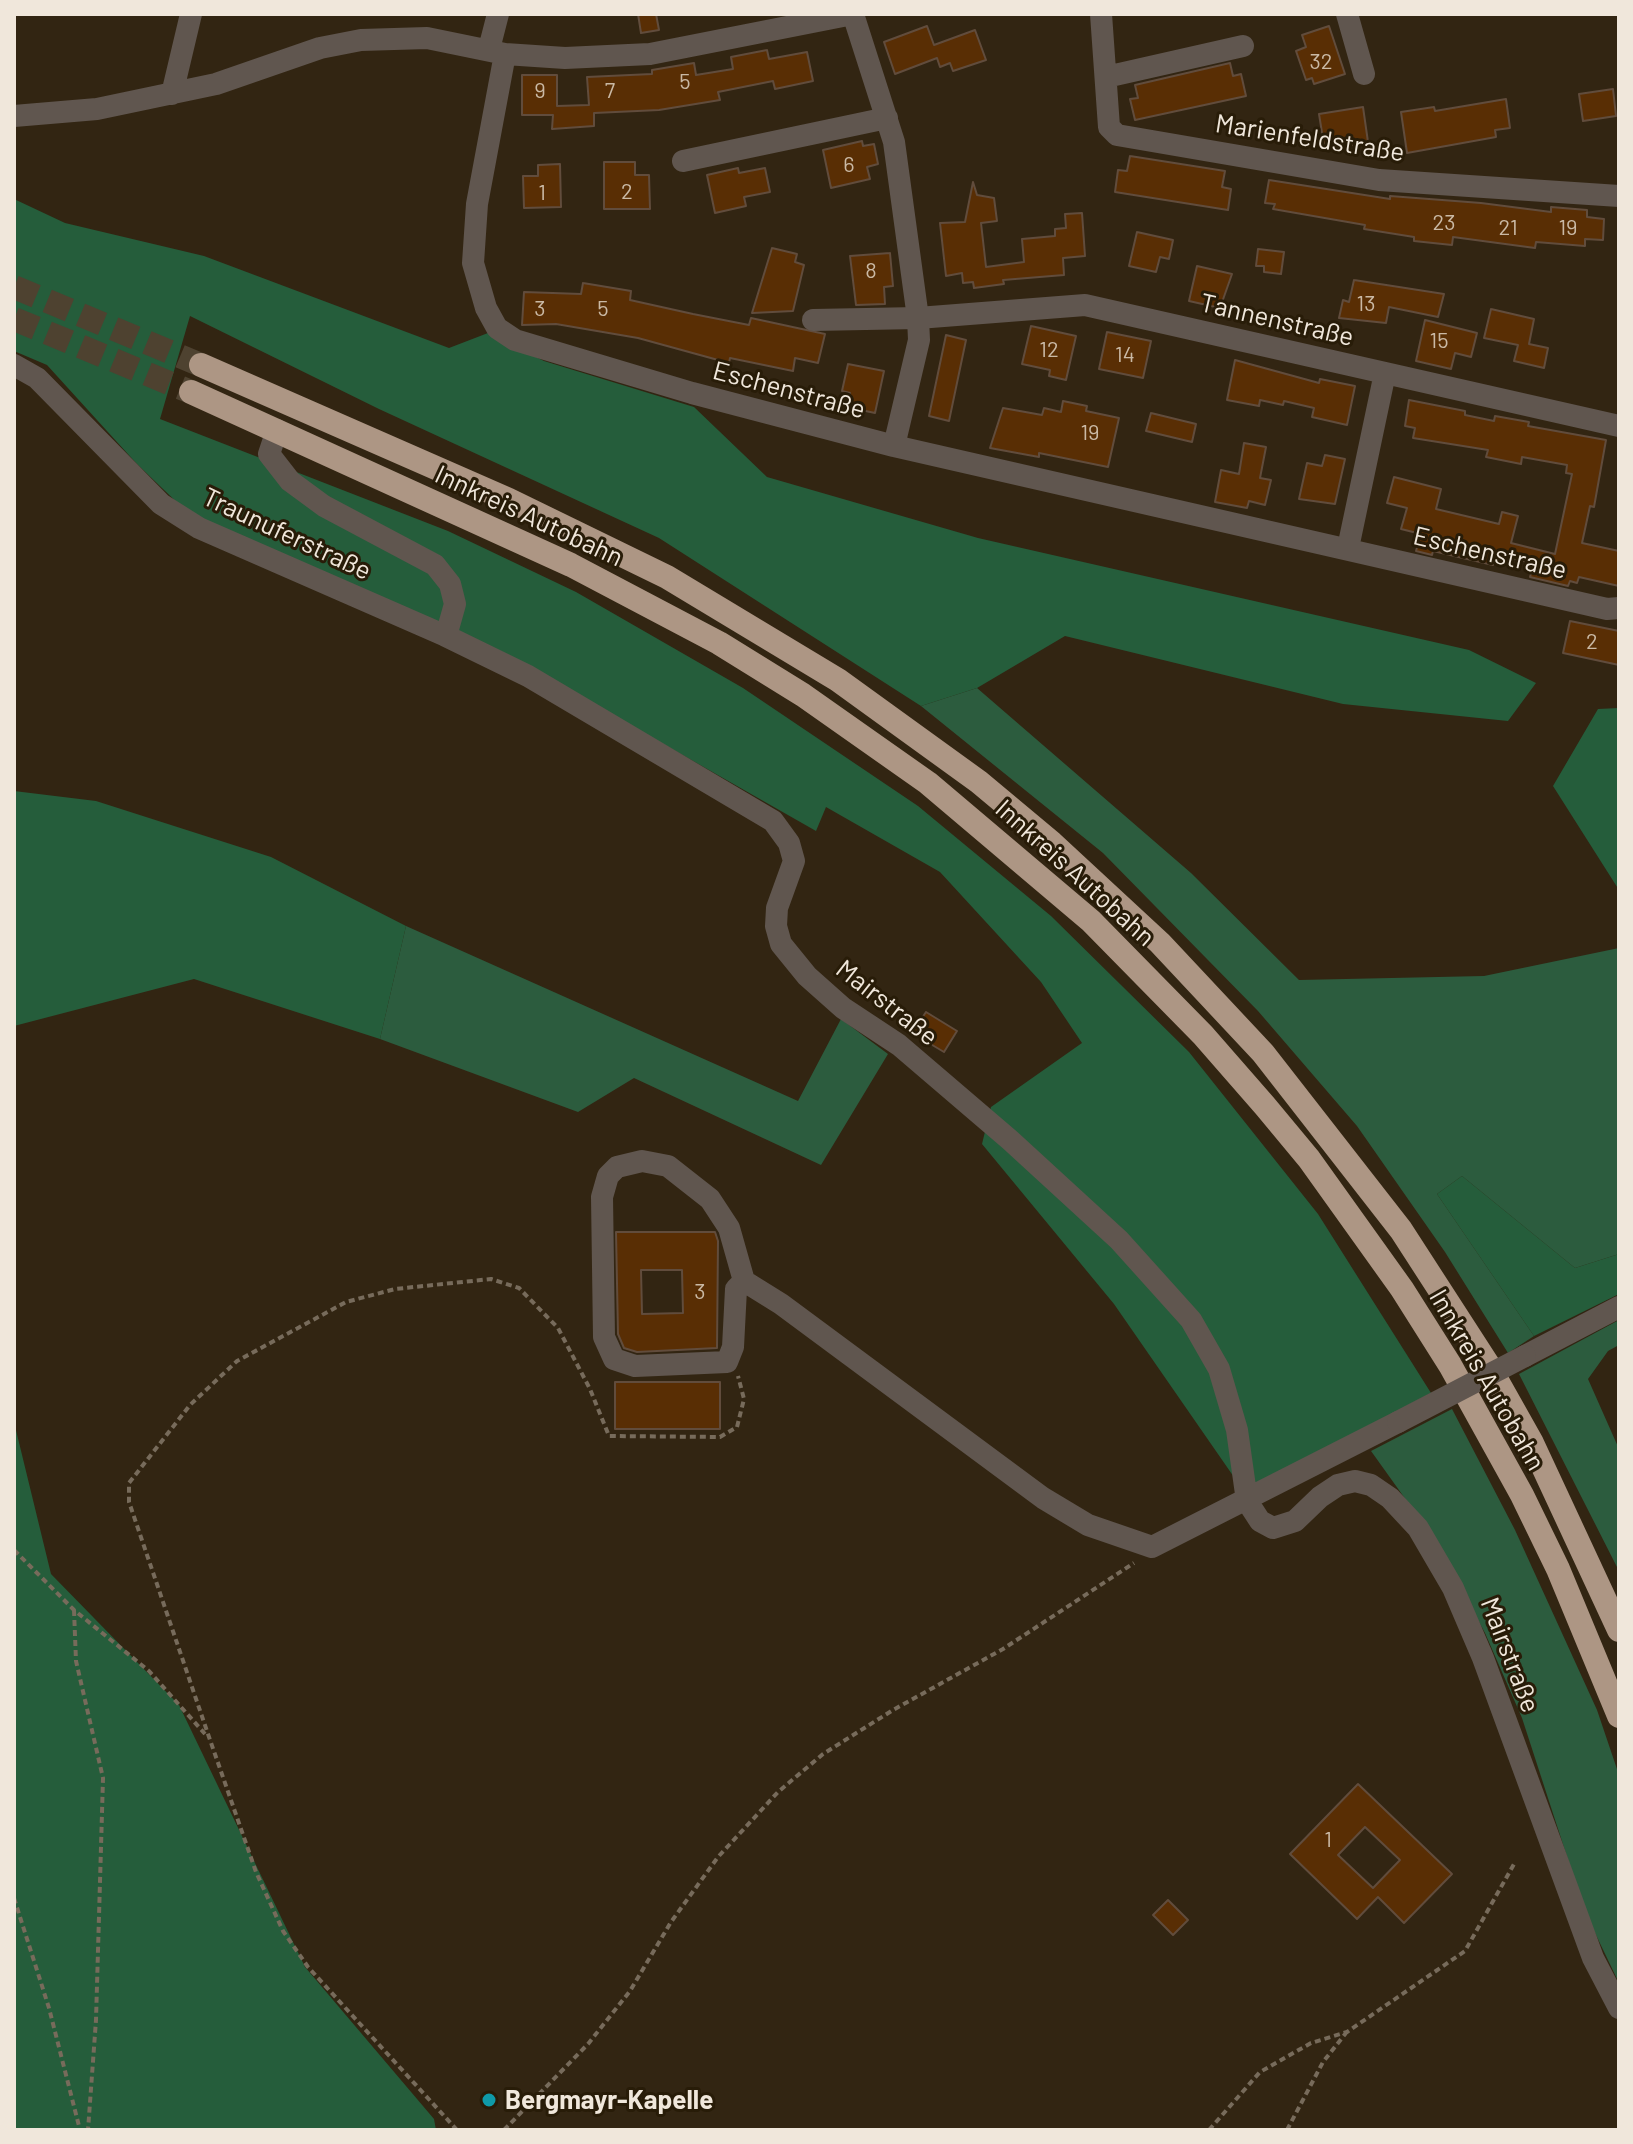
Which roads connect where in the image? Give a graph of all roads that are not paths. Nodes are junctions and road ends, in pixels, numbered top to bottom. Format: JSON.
{"nodes":[{"id":1,"x":191,"y":14,"type":"edge"},
{"id":2,"x":498,"y":14,"type":"edge"},
{"id":3,"x":853,"y":14,"type":"edge"},
{"id":4,"x":1101,"y":14,"type":"edge"},
{"id":5,"x":1347,"y":14,"type":"edge"},
{"id":6,"x":1243,"y":46,"type":"dead end"},
{"id":7,"x":497,"y":52,"type":"junction"},
{"id":8,"x":1364,"y":74,"type":"dead end"},
{"id":9,"x":1106,"y":77,"type":"junction"},
{"id":10,"x":172,"y":94,"type":"junction"},
{"id":11,"x":14,"y":116,"type":"edge"},
{"id":12,"x":887,"y":118,"type":"junction"},
{"id":13,"x":683,"y":161,"type":"dead end"},
{"id":14,"x":1619,"y":196,"type":"edge"},
{"id":15,"x":918,"y":318,"type":"junction"},
{"id":16,"x":813,"y":320,"type":"dead end"},
{"id":17,"x":14,"y":365,"type":"edge"},
{"id":18,"x":201,"y":365,"type":"tunnel mouth"},
{"id":19,"x":1385,"y":373,"type":"junction"},
{"id":20,"x":191,"y":392,"type":"tunnel mouth"},
{"id":21,"x":1619,"y":426,"type":"edge"},
{"id":22,"x":277,"y":430,"type":"junction"},
{"id":23,"x":894,"y":446,"type":"junction"},
{"id":24,"x":1348,"y":548,"type":"junction"},
{"id":25,"x":1619,"y":608,"type":"edge"},
{"id":26,"x":446,"y":636,"type":"junction"},
{"id":27,"x":744,"y":1281,"type":"junction"},
{"id":28,"x":1619,"y":1307,"type":"edge"},
{"id":29,"x":1247,"y":1501,"type":"junction"},
{"id":30,"x":1619,"y":1630,"type":"edge"},
{"id":31,"x":1619,"y":1716,"type":"edge"},
{"id":32,"x":1619,"y":2008,"type":"edge"}],
"edges":[{"from":1,"to":10,"type":"street"},
{"from":2,"to":7,"type":"street","name":"Eschenstraße"},
{"from":3,"to":7,"type":"street"},
{"from":3,"to":12,"type":"street"},
{"from":4,"to":9,"type":"street","name":"Marienfeldstraße"},
{"from":5,"to":8,"type":"street"},
{"from":6,"to":9,"type":"street"},
{"from":7,"to":10,"type":"street"},
{"from":7,"to":23,"type":"street","name":"Eschenstraße"},
{"from":9,"to":14,"type":"street","name":"Marienfeldstraße"},
{"from":10,"to":11,"type":"street"},
{"from":12,"to":13,"type":"street"},
{"from":12,"to":15,"type":"street"},
{"from":15,"to":16,"type":"street","name":"Tannenstraße"},
{"from":15,"to":19,"type":"street","name":"Tannenstraße"},
{"from":15,"to":23,"type":"street"},
{"from":17,"to":26,"type":"street","name":"Traunuferstraße"},
{"from":18,"to":30,"type":"highway","name":"Innkreis Autobahn"},
{"from":19,"to":21,"type":"street","name":"Tannenstraße"},
{"from":19,"to":24,"type":"street"},
{"from":20,"to":22,"type":"highway","name":"Innkreis Autobahn"},
{"from":22,"to":26,"type":"street"},
{"from":22,"to":31,"type":"highway","name":"Innkreis Autobahn"},
{"from":23,"to":24,"type":"street","name":"Eschenstraße"},
{"from":24,"to":25,"type":"street","name":"Eschenstraße"},
{"from":26,"to":29,"type":"street","name":"Mairstraße"},
{"from":27,"to":27,"type":"street"},
{"from":27,"to":29,"type":"street"},
{"from":28,"to":29,"type":"street","bridge":true},
{"from":29,"to":32,"type":"street","name":"Mairstraße"}]}
